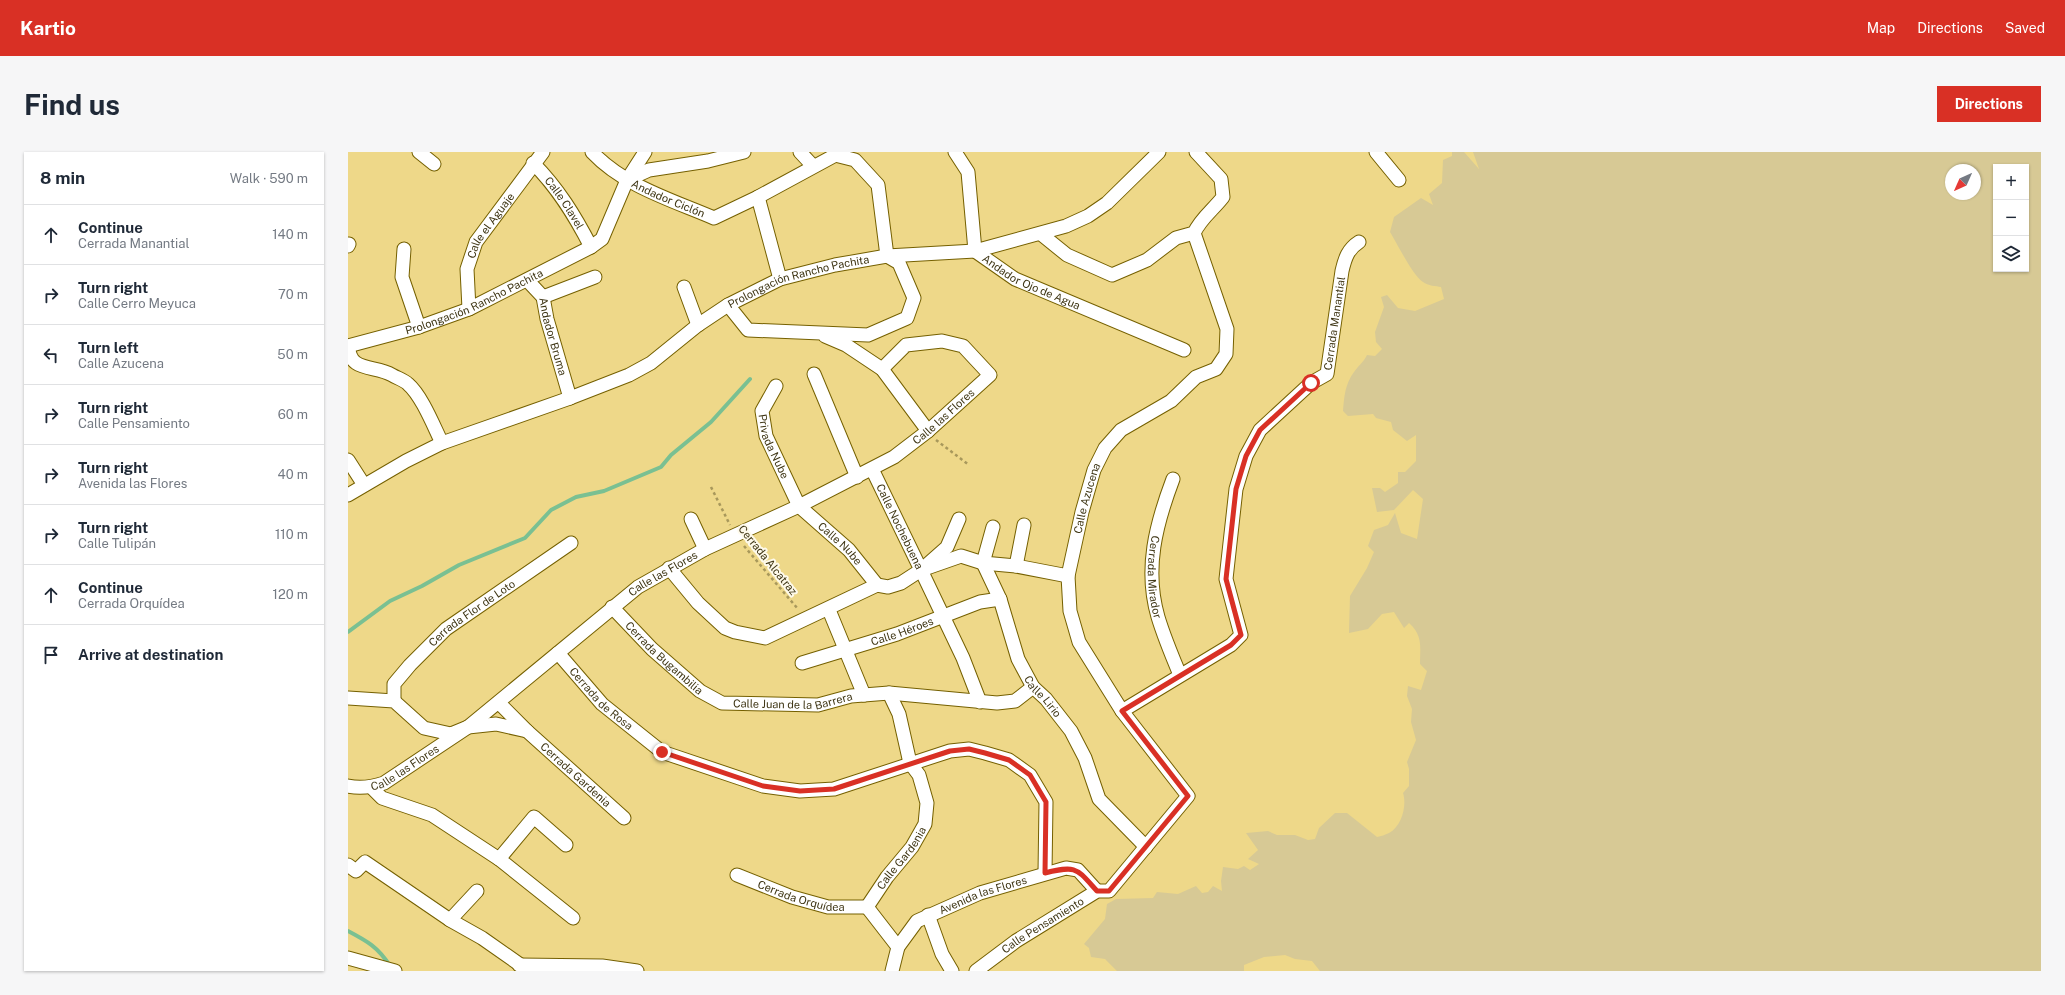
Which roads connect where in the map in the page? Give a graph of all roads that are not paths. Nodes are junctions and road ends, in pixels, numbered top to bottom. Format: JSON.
{"nodes":[{"id":1,"x":419,"y":152,"type":"edge"},
{"id":2,"x":543,"y":152,"type":"edge"},
{"id":3,"x":592,"y":152,"type":"edge"},
{"id":4,"x":645,"y":152,"type":"edge"},
{"id":5,"x":744,"y":152,"type":"edge"},
{"id":6,"x":800,"y":152,"type":"edge"},
{"id":7,"x":955,"y":152,"type":"edge"},
{"id":8,"x":1159,"y":152,"type":"edge"},
{"id":9,"x":1196,"y":152,"type":"edge"},
{"id":10,"x":1376,"y":152,"type":"edge"},
{"id":11,"x":838,"y":153,"type":"edge"},
{"id":12,"x":434,"y":164,"type":"dead end"},
{"id":13,"x":533,"y":164,"type":"junction"},
{"id":14,"x":813,"y":166,"type":"junction"},
{"id":15,"x":627,"y":180,"type":"junction"},
{"id":16,"x":1399,"y":180,"type":"dead end"},
{"id":17,"x":758,"y":197,"type":"junction"},
{"id":18,"x":1194,"y":233,"type":"junction"},
{"id":19,"x":1041,"y":234,"type":"junction"},
{"id":20,"x":1359,"y":242,"type":"dead end"},
{"id":21,"x":591,"y":247,"type":"junction"},
{"id":22,"x":404,"y":248,"type":"dead end"},
{"id":23,"x":975,"y":250,"type":"junction"},
{"id":24,"x":887,"y":256,"type":"junction"},
{"id":25,"x":595,"y":277,"type":"dead end"},
{"id":26,"x":780,"y":279,"type":"junction"},
{"id":27,"x":527,"y":280,"type":"junction"},
{"id":28,"x":684,"y":287,"type":"dead end"},
{"id":29,"x":543,"y":297,"type":"junction"},
{"id":30,"x":728,"y":305,"type":"junction"},
{"id":31,"x":469,"y":309,"type":"junction"},
{"id":32,"x":698,"y":325,"type":"junction"},
{"id":33,"x":418,"y":327,"type":"junction"},
{"id":34,"x":818,"y":332,"type":"junction"},
{"id":35,"x":348,"y":346,"type":"edge"},
{"id":36,"x":1184,"y":350,"type":"dead end"},
{"id":37,"x":882,"y":369,"type":"junction"},
{"id":38,"x":814,"y":374,"type":"dead end"},
{"id":39,"x":776,"y":386,"type":"dead end"},
{"id":40,"x":570,"y":398,"type":"junction"},
{"id":41,"x":928,"y":432,"type":"junction"},
{"id":42,"x":442,"y":443,"type":"junction"},
{"id":43,"x":348,"y":460,"type":"edge"},
{"id":44,"x":872,"y":468,"type":"junction"},
{"id":45,"x":857,"y":477,"type":"junction"},
{"id":46,"x":1173,"y":479,"type":"dead end"},
{"id":47,"x":364,"y":486,"type":"junction"},
{"id":48,"x":348,"y":495,"type":"edge"},
{"id":49,"x":798,"y":506,"type":"junction"},
{"id":50,"x":959,"y":518,"type":"dead end"},
{"id":51,"x":691,"y":519,"type":"dead end"},
{"id":52,"x":1024,"y":525,"type":"dead end"},
{"id":53,"x":993,"y":527,"type":"dead end"},
{"id":54,"x":571,"y":543,"type":"dead end"},
{"id":55,"x":705,"y":549,"type":"junction"},
{"id":56,"x":983,"y":563,"type":"junction"},
{"id":57,"x":1016,"y":566,"type":"junction"},
{"id":58,"x":669,"y":568,"type":"junction"},
{"id":59,"x":921,"y":570,"type":"junction"},
{"id":60,"x":1068,"y":576,"type":"junction"},
{"id":61,"x":877,"y":585,"type":"junction"},
{"id":62,"x":1000,"y":599,"type":"junction"},
{"id":63,"x":612,"y":607,"type":"junction"},
{"id":64,"x":829,"y":610,"type":"junction"},
{"id":65,"x":943,"y":615,"type":"junction"},
{"id":66,"x":846,"y":651,"type":"junction"},
{"id":67,"x":558,"y":653,"type":"junction"},
{"id":68,"x":802,"y":663,"type":"dead end"},
{"id":69,"x":1180,"y":675,"type":"junction"},
{"id":70,"x":1033,"y":687,"type":"junction"},
{"id":71,"x":889,"y":693,"type":"junction"},
{"id":72,"x":864,"y":695,"type":"junction"},
{"id":73,"x":348,"y":698,"type":"edge"},
{"id":74,"x":394,"y":701,"type":"junction"},
{"id":75,"x":980,"y":702,"type":"junction"},
{"id":76,"x":499,"y":703,"type":"junction"},
{"id":77,"x":722,"y":704,"type":"joint"},
{"id":78,"x":1122,"y":711,"type":"junction"},
{"id":79,"x":468,"y":727,"type":"junction"},
{"id":80,"x":527,"y":731,"type":"junction"},
{"id":81,"x":910,"y":763,"type":"junction"},
{"id":82,"x":348,"y":787,"type":"edge"},
{"id":83,"x":370,"y":787,"type":"junction"},
{"id":84,"x":1188,"y":796,"type":"joint"},
{"id":85,"x":624,"y":818,"type":"dead end"},
{"id":86,"x":566,"y":845,"type":"dead end"},
{"id":87,"x":1146,"y":847,"type":"junction"},
{"id":88,"x":499,"y":859,"type":"junction"},
{"id":89,"x":348,"y":865,"type":"edge"},
{"id":90,"x":1045,"y":873,"type":"junction"},
{"id":91,"x":737,"y":875,"type":"dead end"},
{"id":92,"x":477,"y":891,"type":"dead end"},
{"id":93,"x":1097,"y":891,"type":"junction"},
{"id":94,"x":867,"y":907,"type":"junction"},
{"id":95,"x":928,"y":915,"type":"junction"},
{"id":96,"x":573,"y":918,"type":"dead end"},
{"id":97,"x":450,"y":920,"type":"junction"},
{"id":98,"x":898,"y":947,"type":"junction"},
{"id":99,"x":348,"y":958,"type":"edge"},
{"id":100,"x":389,"y":969,"type":"edge"},
{"id":101,"x":522,"y":969,"type":"edge"},
{"id":102,"x":637,"y":971,"type":"edge"},
{"id":103,"x":892,"y":971,"type":"edge"},
{"id":104,"x":952,"y":971,"type":"edge"},
{"id":105,"x":976,"y":971,"type":"edge"}],
"edges":[{"from":1,"to":12,"type":"street"},
{"from":2,"to":13,"type":"street","name":"Calle el Aguaje"},
{"from":3,"to":15,"type":"street","name":"Andador Ciclón"},
{"from":4,"to":15,"type":"street","name":"Prolongación Rancho Pachita"},
{"from":5,"to":15,"type":"street"},
{"from":6,"to":14,"type":"street"},
{"from":7,"to":23,"type":"street","name":"Andador Ojo de Agua"},
{"from":8,"to":19,"type":"street","name":"Prolongación Rancho Pachita"},
{"from":9,"to":18,"type":"street"},
{"from":10,"to":16,"type":"street"},
{"from":11,"to":14,"type":"street","name":"Andador Ciclón"},
{"from":11,"to":24,"type":"street"},
{"from":13,"to":21,"type":"street","name":"Calle Clavel"},
{"from":13,"to":31,"type":"street","name":"Calle el Aguaje"},
{"from":14,"to":17,"type":"street","name":"Andador Ciclón"},
{"from":15,"to":17,"type":"street","name":"Andador Ciclón"},
{"from":15,"to":21,"type":"street","name":"Prolongación Rancho Pachita"},
{"from":17,"to":26,"type":"street"},
{"from":18,"to":19,"type":"street"},
{"from":18,"to":60,"type":"street","name":"Calle Azucena"},
{"from":19,"to":23,"type":"street","name":"Prolongación Rancho Pachita"},
{"from":20,"to":69,"type":"street","name":"Cerrada Manantial"},
{"from":21,"to":27,"type":"street","name":"Prolongación Rancho Pachita"},
{"from":22,"to":33,"type":"street"},
{"from":23,"to":24,"type":"street","name":"Prolongación Rancho Pachita"},
{"from":23,"to":36,"type":"street","name":"Andador Ojo de Agua"},
{"from":24,"to":26,"type":"street","name":"Prolongación Rancho Pachita"},
{"from":24,"to":34,"type":"street"},
{"from":25,"to":29,"type":"street"},
{"from":26,"to":30,"type":"street","name":"Prolongación Rancho Pachita"},
{"from":27,"to":29,"type":"street","name":"Andador Bruma"},
{"from":27,"to":31,"type":"street","name":"Prolongación Rancho Pachita"},
{"from":28,"to":32,"type":"street"},
{"from":29,"to":40,"type":"street","name":"Andador Bruma"},
{"from":30,"to":32,"type":"street","name":"Prolongación Rancho Pachita"},
{"from":30,"to":34,"type":"street"},
{"from":31,"to":33,"type":"street","name":"Prolongación Rancho Pachita"},
{"from":32,"to":40,"type":"street","name":"Prolongación Rancho Pachita"},
{"from":33,"to":35,"type":"street","name":"Prolongación Rancho Pachita"},
{"from":34,"to":37,"type":"street"},
{"from":35,"to":42,"type":"street","name":"Prolongación Rancho Pachita"},
{"from":37,"to":41,"type":"street"},
{"from":37,"to":41,"type":"street","name":"Calle las Flores"},
{"from":38,"to":45,"type":"street"},
{"from":39,"to":49,"type":"street","name":"Privada Nube"},
{"from":40,"to":42,"type":"street","name":"Prolongación Rancho Pachita"},
{"from":41,"to":44,"type":"street","name":"Calle las Flores"},
{"from":42,"to":47,"type":"street","name":"Prolongación Rancho Pachita"},
{"from":43,"to":47,"type":"street"},
{"from":44,"to":45,"type":"street","name":"Calle las Flores"},
{"from":44,"to":59,"type":"street","name":"Calle Nochebuena"},
{"from":45,"to":49,"type":"street","name":"Calle las Flores"},
{"from":46,"to":69,"type":"street","name":"Cerrada Mirador"},
{"from":47,"to":48,"type":"street","name":"Prolongación Rancho Pachita"},
{"from":49,"to":55,"type":"street","name":"Calle las Flores"},
{"from":49,"to":61,"type":"street","name":"Calle Nube"},
{"from":50,"to":59,"type":"street"},
{"from":51,"to":55,"type":"street"},
{"from":52,"to":57,"type":"street"},
{"from":53,"to":56,"type":"street"},
{"from":54,"to":74,"type":"street","name":"Cerrada Flor de Loto"},
{"from":55,"to":58,"type":"street","name":"Calle las Flores"},
{"from":56,"to":57,"type":"street","name":"Calle Nochebuena"},
{"from":56,"to":59,"type":"street","name":"Calle Nochebuena"},
{"from":56,"to":62,"type":"street","name":"Calle Lirio"},
{"from":57,"to":60,"type":"street","name":"Calle Nochebuena"},
{"from":58,"to":63,"type":"street","name":"Calle las Flores"},
{"from":58,"to":64,"type":"street"},
{"from":59,"to":61,"type":"street"},
{"from":59,"to":65,"type":"street"},
{"from":60,"to":78,"type":"street","name":"Calle Azucena"},
{"from":61,"to":64,"type":"street"},
{"from":62,"to":65,"type":"street","name":"Calle Héroes"},
{"from":62,"to":70,"type":"street","name":"Calle Lirio"},
{"from":63,"to":67,"type":"street","name":"Calle las Flores"},
{"from":63,"to":77,"type":"street","name":"Cerrada Bugambilia"},
{"from":64,"to":66,"type":"street","name":"Calle Juan de la Barrera"},
{"from":65,"to":66,"type":"street","name":"Calle Héroes"},
{"from":65,"to":75,"type":"street"},
{"from":66,"to":68,"type":"street","name":"Calle Héroes"},
{"from":66,"to":72,"type":"street","name":"Calle Juan de la Barrera"},
{"from":67,"to":76,"type":"street","name":"Calle las Flores"},
{"from":67,"to":81,"type":"street","name":"Cerrada de Rosa"},
{"from":69,"to":78,"type":"street"},
{"from":70,"to":75,"type":"street","name":"Calle Juan de la Barrera"},
{"from":70,"to":87,"type":"street","name":"Calle Lirio"},
{"from":71,"to":72,"type":"street","name":"Calle Juan de la Barrera"},
{"from":71,"to":75,"type":"street","name":"Calle Juan de la Barrera"},
{"from":71,"to":81,"type":"street","name":"Calle Gardenia"},
{"from":72,"to":77,"type":"street","name":"Calle Juan de la Barrera"},
{"from":73,"to":74,"type":"street"},
{"from":74,"to":79,"type":"street"},
{"from":76,"to":79,"type":"street","name":"Calle las Flores"},
{"from":76,"to":80,"type":"street","name":"Cerrada Gardenia"},
{"from":78,"to":84,"type":"street","name":"Calle Azucena"},
{"from":79,"to":80,"type":"street","name":"Cerrada Gardenia"},
{"from":79,"to":83,"type":"street","name":"Calle las Flores"},
{"from":80,"to":85,"type":"street","name":"Cerrada Gardenia"},
{"from":81,"to":90,"type":"street"},
{"from":81,"to":94,"type":"street","name":"Calle Gardenia"},
{"from":82,"to":83,"type":"street","name":"Calle las Flores"},
{"from":83,"to":88,"type":"street"},
{"from":84,"to":87,"type":"street","name":"Calle Pensamiento"},
{"from":86,"to":88,"type":"street"},
{"from":87,"to":93,"type":"street","name":"Calle Pensamiento"},
{"from":88,"to":96,"type":"street"},
{"from":89,"to":97,"type":"street"},
{"from":90,"to":93,"type":"street","name":"Avenida las Flores"},
{"from":90,"to":95,"type":"street","name":"Avenida las Flores"},
{"from":91,"to":94,"type":"street","name":"Cerrada Orquídea"},
{"from":92,"to":97,"type":"street"},
{"from":93,"to":105,"type":"street","name":"Calle Pensamiento"},
{"from":94,"to":98,"type":"street"},
{"from":95,"to":98,"type":"street","name":"Avenida las Flores"},
{"from":95,"to":104,"type":"street"},
{"from":97,"to":101,"type":"street"},
{"from":98,"to":103,"type":"street","name":"Avenida las Flores"},
{"from":99,"to":100,"type":"street"},
{"from":101,"to":102,"type":"street"}]}
